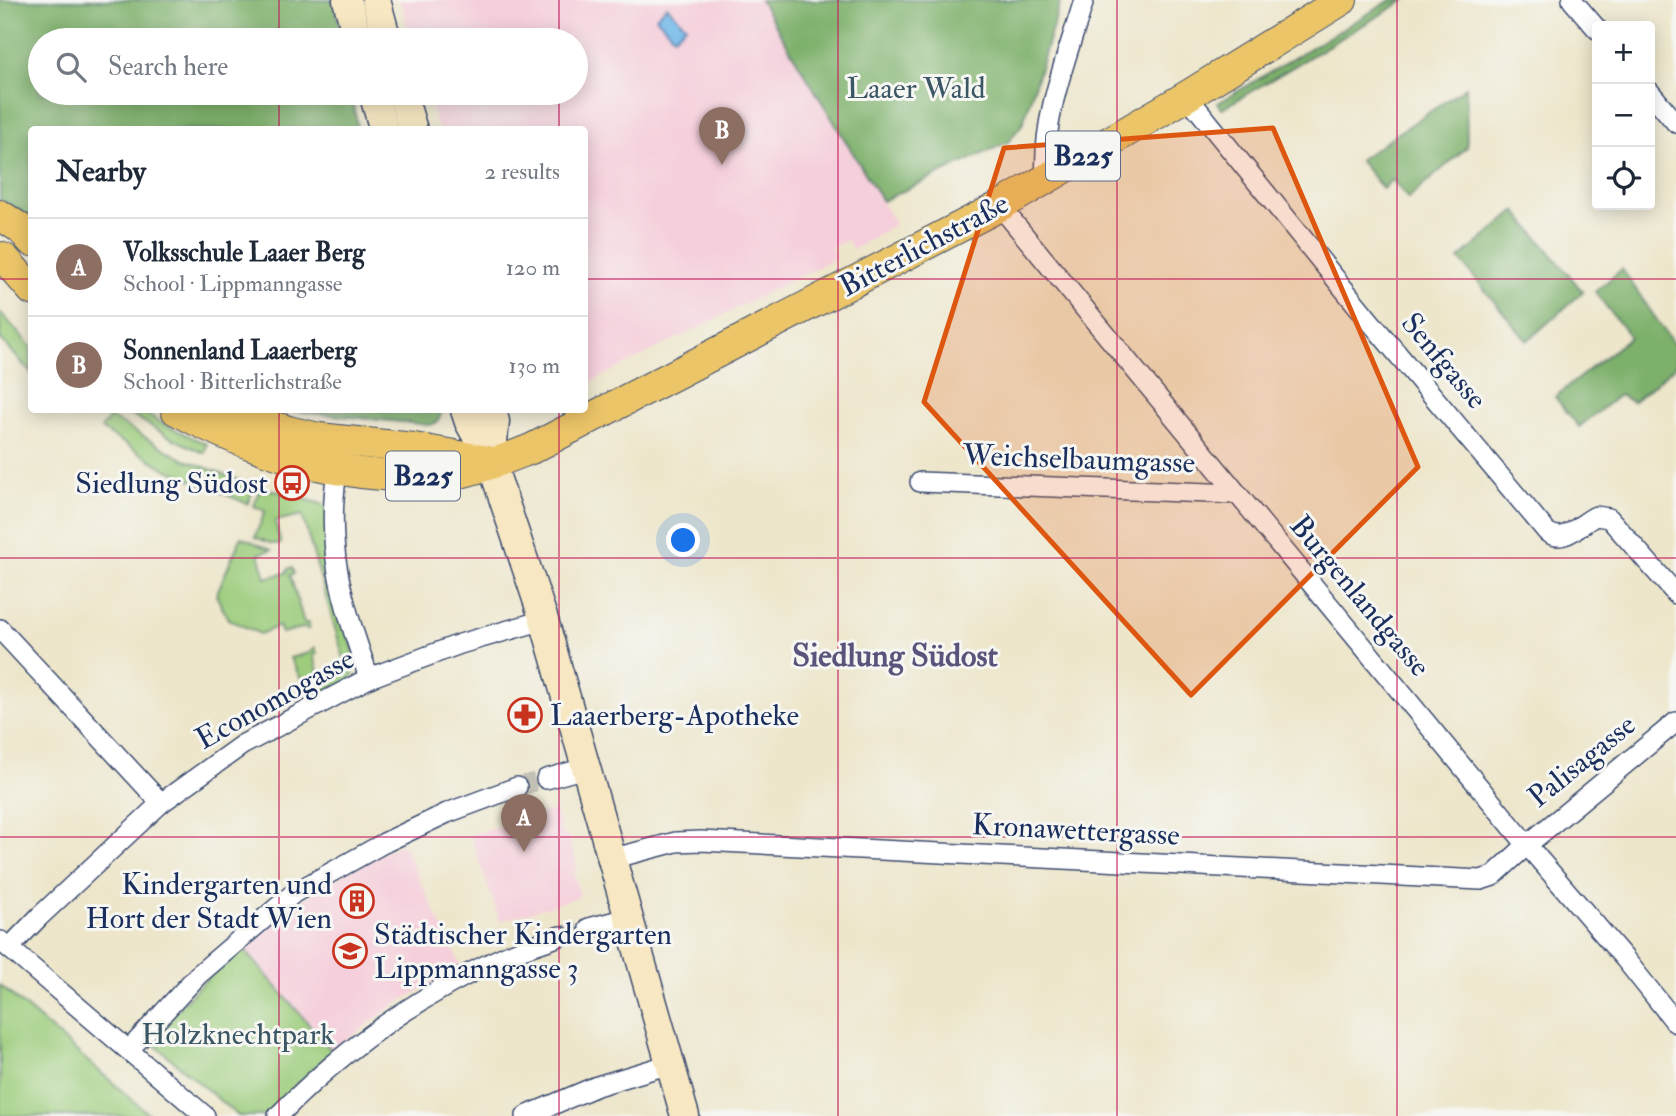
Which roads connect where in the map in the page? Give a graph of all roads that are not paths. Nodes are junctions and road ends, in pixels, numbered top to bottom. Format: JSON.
{"nodes":[{"id":1,"x":346,"y":0,"type":"edge"},
{"id":2,"x":376,"y":0,"type":"edge"},
{"id":3,"x":1084,"y":0,"type":"edge"},
{"id":4,"x":1342,"y":0,"type":"edge"},
{"id":5,"x":1573,"y":0,"type":"edge"},
{"id":6,"x":1592,"y":23,"type":"edge"},
{"id":7,"x":354,"y":28,"type":"edge"},
{"id":8,"x":384,"y":28,"type":"edge"},
{"id":9,"x":1187,"y":96,"type":"junction"},
{"id":10,"x":1655,"y":98,"type":"edge"},
{"id":11,"x":377,"y":105,"type":"edge"},
{"id":12,"x":406,"y":105,"type":"edge"},
{"id":13,"x":1676,"y":123,"type":"edge"},
{"id":14,"x":383,"y":126,"type":"edge"},
{"id":15,"x":412,"y":126,"type":"edge"},
{"id":16,"x":1046,"y":177,"type":"junction"},
{"id":17,"x":1000,"y":206,"type":"junction"},
{"id":18,"x":0,"y":215,"type":"edge"},
{"id":19,"x":28,"y":237,"type":"edge"},
{"id":20,"x":2,"y":257,"type":"edge"},
{"id":21,"x":28,"y":286,"type":"edge"},
{"id":22,"x":182,"y":413,"type":"edge"},
{"id":23,"x":236,"y":413,"type":"edge"},
{"id":24,"x":466,"y":413,"type":"edge"},
{"id":25,"x":492,"y":413,"type":"edge"},
{"id":26,"x":491,"y":462,"type":"junction"},
{"id":27,"x":337,"y":470,"type":"junction"},
{"id":28,"x":920,"y":482,"type":"dead end"},
{"id":29,"x":1236,"y":494,"type":"junction"},
{"id":30,"x":1676,"y":594,"type":"edge"},
{"id":31,"x":544,"y":620,"type":"junction"},
{"id":32,"x":0,"y":629,"type":"edge"},
{"id":33,"x":369,"y":678,"type":"junction"},
{"id":34,"x":1676,"y":722,"type":"edge"},
{"id":35,"x":585,"y":768,"type":"junction"},
{"id":36,"x":546,"y":779,"type":"tunnel mouth"},
{"id":37,"x":517,"y":787,"type":"tunnel mouth"},
{"id":38,"x":161,"y":803,"type":"junction"},
{"id":39,"x":1527,"y":845,"type":"junction"},
{"id":40,"x":611,"y":859,"type":"junction"},
{"id":41,"x":628,"y":918,"type":"junction"},
{"id":42,"x":589,"y":928,"type":"tunnel mouth"},
{"id":43,"x":560,"y":936,"type":"tunnel mouth"},
{"id":44,"x":4,"y":944,"type":"edge"},
{"id":45,"x":1676,"y":1023,"type":"edge"},
{"id":46,"x":129,"y":1050,"type":"junction"},
{"id":47,"x":670,"y":1064,"type":"junction"},
{"id":48,"x":205,"y":1116,"type":"edge"},
{"id":49,"x":278,"y":1116,"type":"edge"},
{"id":50,"x":526,"y":1116,"type":"edge"},
{"id":51,"x":685,"y":1116,"type":"edge"}],
"edges":[{"from":1,"to":7,"type":"main road"},
{"from":2,"to":8,"type":"main road"},
{"from":3,"to":16,"type":"street"},
{"from":4,"to":9,"type":"main road","name":"Bitterlichstraße","number":"B225"},
{"from":5,"to":6,"type":"street"},
{"from":9,"to":16,"type":"main road","name":"Bitterlichstraße","number":"B225"},
{"from":9,"to":30,"type":"street","name":"Senfgasse"},
{"from":10,"to":13,"type":"street"},
{"from":11,"to":14,"type":"main road"},
{"from":12,"to":15,"type":"main road"},
{"from":16,"to":17,"type":"main road","name":"Bitterlichstraße","number":"B225"},
{"from":17,"to":26,"type":"main road","name":"Bitterlichstraße","number":"B225"},
{"from":17,"to":29,"type":"street","name":"Burgenlandgasse"},
{"from":18,"to":19,"type":"main road"},
{"from":20,"to":21,"type":"main road"},
{"from":22,"to":27,"type":"main road","number":"B225"},
{"from":23,"to":26,"type":"main road","number":"B225"},
{"from":24,"to":26,"type":"main road"},
{"from":25,"to":26,"type":"main road"},
{"from":26,"to":27,"type":"main road","number":"B225"},
{"from":26,"to":31,"type":"main road"},
{"from":27,"to":33,"type":"street"},
{"from":28,"to":29,"type":"street","name":"Weichselbaumgasse"},
{"from":29,"to":39,"type":"street","name":"Burgenlandgasse"},
{"from":31,"to":33,"type":"street","name":"Economogasse"},
{"from":31,"to":35,"type":"main road"},
{"from":32,"to":38,"type":"street"},
{"from":33,"to":38,"type":"street","name":"Economogasse"},
{"from":34,"to":39,"type":"street","name":"Palisagasse"},
{"from":35,"to":36,"type":"street"},
{"from":35,"to":40,"type":"main road"},
{"from":37,"to":46,"type":"street"},
{"from":38,"to":44,"type":"street","name":"Economogasse"},
{"from":39,"to":40,"type":"street","name":"Kronawettergasse"},
{"from":39,"to":45,"type":"street","name":"Burgenlandgasse"},
{"from":40,"to":41,"type":"main road"},
{"from":41,"to":42,"type":"street"},
{"from":41,"to":47,"type":"main road"},
{"from":43,"to":49,"type":"street"},
{"from":44,"to":46,"type":"street"},
{"from":46,"to":48,"type":"street"},
{"from":47,"to":50,"type":"street"},
{"from":47,"to":51,"type":"main road"}]}
